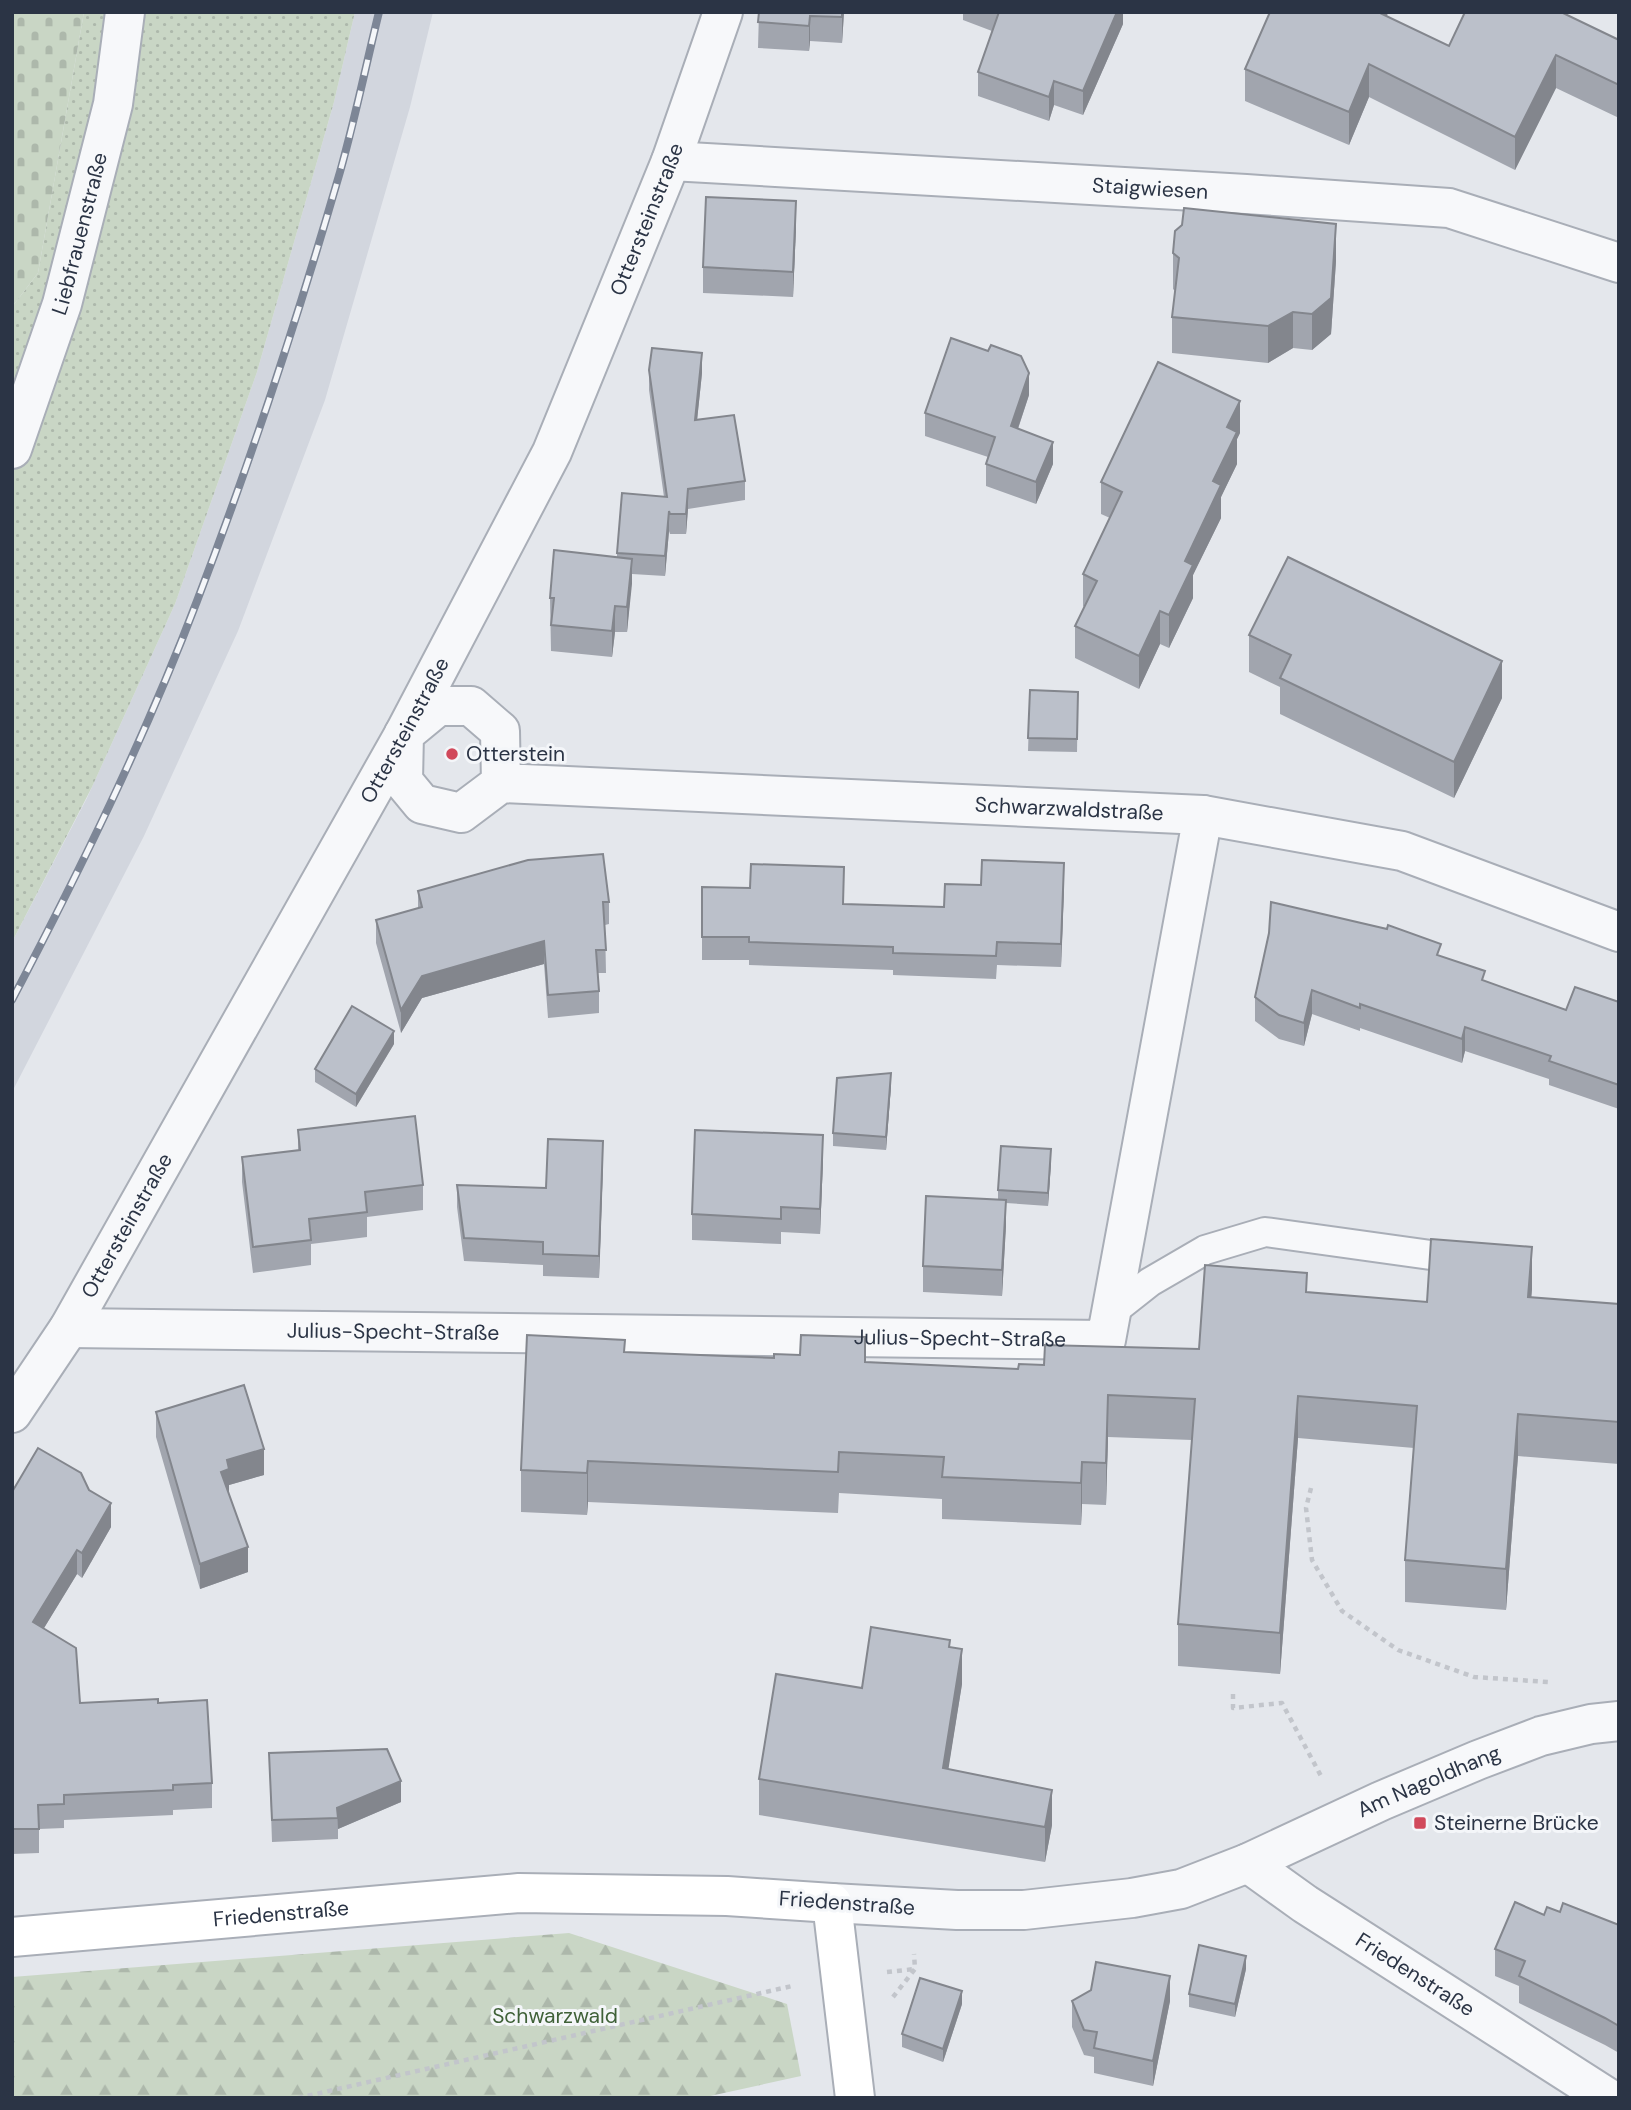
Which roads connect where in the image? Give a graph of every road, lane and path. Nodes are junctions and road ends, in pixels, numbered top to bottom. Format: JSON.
{"nodes":[{"id":1,"x":125,"y":12,"type":"edge"},
{"id":2,"x":723,"y":12,"type":"edge"},
{"id":3,"x":671,"y":161,"type":"junction"},
{"id":4,"x":1619,"y":263,"type":"edge"},
{"id":5,"x":12,"y":449,"type":"edge"},
{"id":6,"x":404,"y":734,"type":"junction"},
{"id":7,"x":501,"y":783,"type":"junction"},
{"id":8,"x":1203,"y":815,"type":"junction"},
{"id":9,"x":1619,"y":932,"type":"edge"},
{"id":10,"x":1499,"y":1265,"type":"edge"},
{"id":11,"x":1112,"y":1312,"type":"junction"},
{"id":12,"x":69,"y":1328,"type":"junction"},
{"id":13,"x":12,"y":1413,"type":"edge"},
{"id":14,"x":1311,"y":1488,"type":"dead end"},
{"id":15,"x":1553,"y":1682,"type":"dead end"},
{"id":16,"x":1233,"y":1694,"type":"dead end"},
{"id":17,"x":1619,"y":1721,"type":"edge"},
{"id":18,"x":1344,"y":1818,"type":"junction"},
{"id":19,"x":1248,"y":1863,"type":"junction"},
{"id":20,"x":832,"y":1903,"type":"junction"},
{"id":21,"x":12,"y":1937,"type":"edge"},
{"id":22,"x":839,"y":1976,"type":"junction"},
{"id":23,"x":298,"y":2098,"type":"edge"},
{"id":24,"x":855,"y":2098,"type":"edge"},
{"id":25,"x":1608,"y":2098,"type":"edge"}],
"edges":[{"from":1,"to":5,"type":"street","name":"Liebfrauenstraße"},
{"from":2,"to":3,"type":"street","name":"Ottersteinstraße"},
{"from":3,"to":4,"type":"street","name":"Staigwiesen"},
{"from":3,"to":6,"type":"street","name":"Ottersteinstraße"},
{"from":6,"to":7,"type":"street"},
{"from":6,"to":7,"type":"street"},
{"from":6,"to":12,"type":"street","name":"Ottersteinstraße"},
{"from":7,"to":8,"type":"street","name":"Schwarzwaldstraße"},
{"from":8,"to":9,"type":"street","name":"Schwarzwaldstraße"},
{"from":8,"to":11,"type":"street","name":"Julius-Specht-Straße"},
{"from":10,"to":11,"type":"lane"},
{"from":11,"to":12,"type":"street","name":"Julius-Specht-Straße"},
{"from":12,"to":13,"type":"street","name":"Ottersteinstraße"},
{"from":14,"to":15,"type":"path"},
{"from":16,"to":18,"type":"path"},
{"from":17,"to":18,"type":"street","name":"Am Nagoldhang"},
{"from":18,"to":19,"type":"street","name":"Am Nagoldhang"},
{"from":19,"to":20,"type":"street","name":"Friedenstraße"},
{"from":19,"to":25,"type":"street","name":"Friedenstraße"},
{"from":20,"to":21,"type":"street","name":"Friedenstraße"},
{"from":20,"to":22,"type":"street"},
{"from":22,"to":23,"type":"path"},
{"from":22,"to":24,"type":"street"}]}
